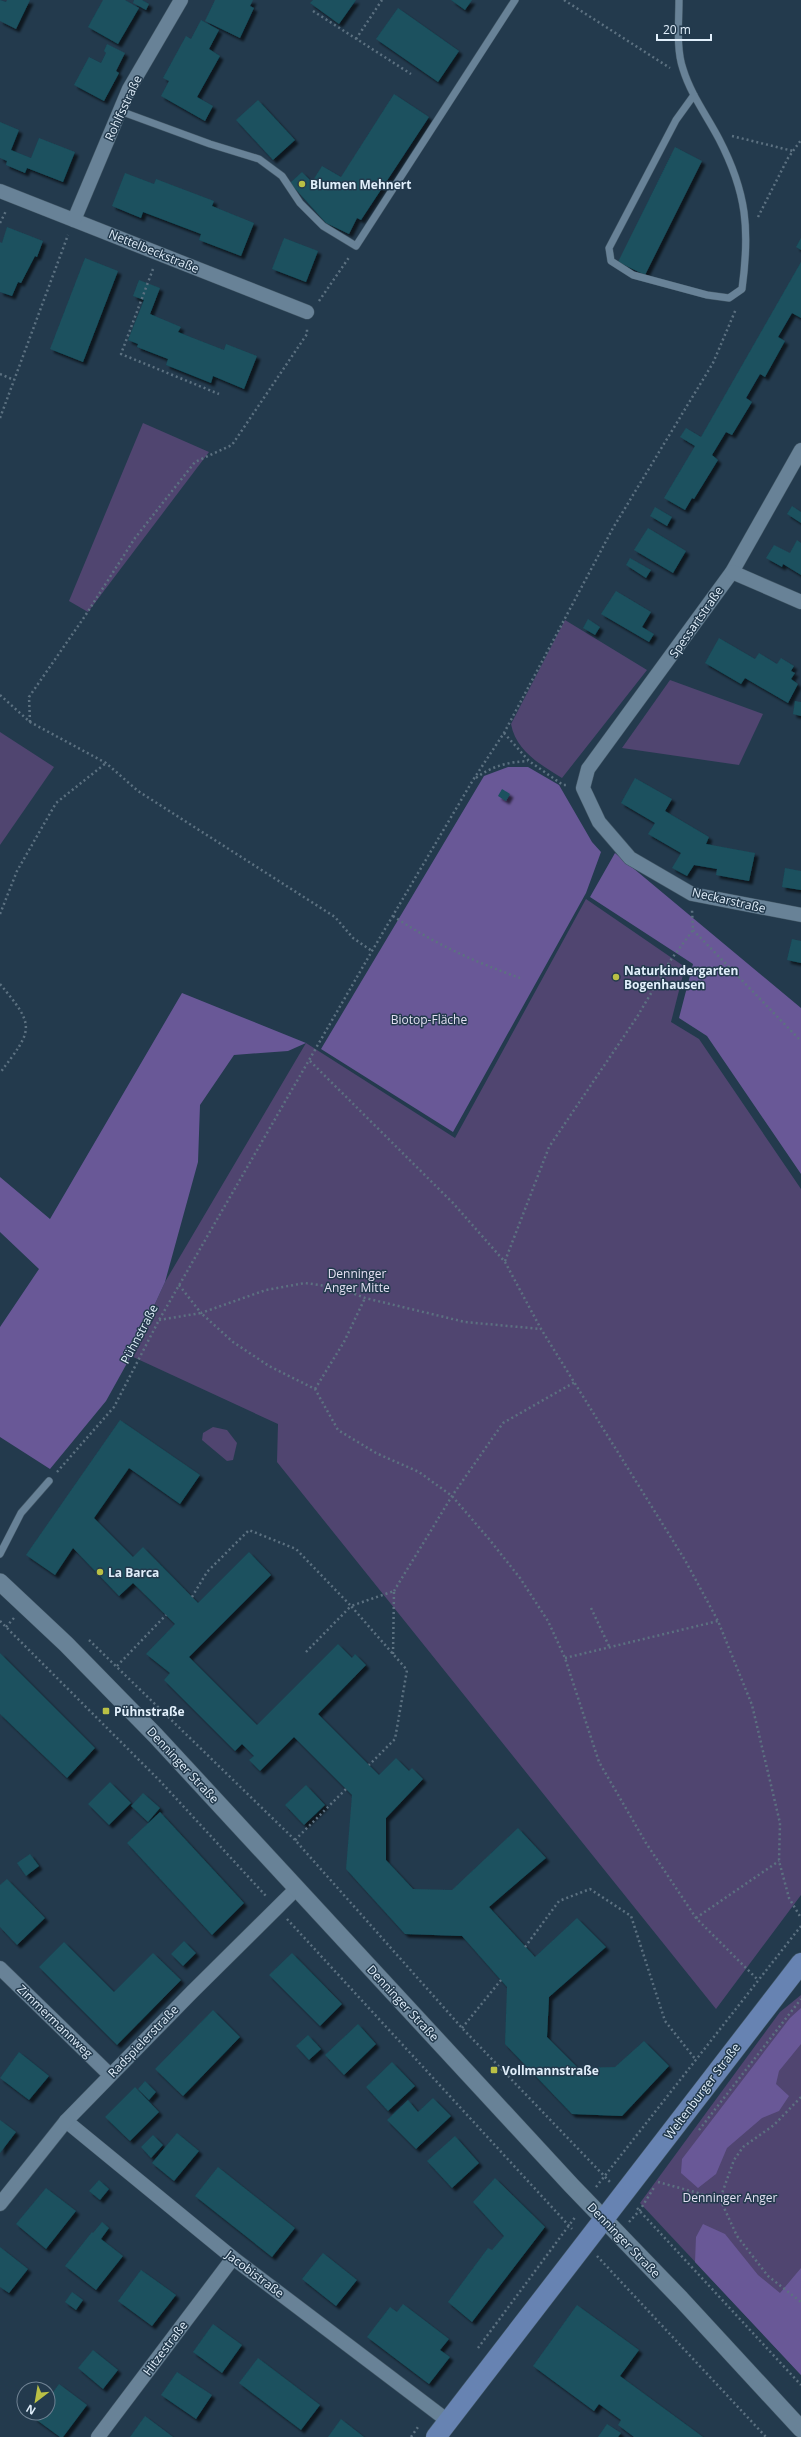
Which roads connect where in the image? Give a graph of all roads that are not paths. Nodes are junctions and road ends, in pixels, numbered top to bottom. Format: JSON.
{"nodes":[{"id":1,"x":181,"y":0,"type":"edge"},
{"id":2,"x":515,"y":0,"type":"edge"},
{"id":3,"x":679,"y":0,"type":"edge"},
{"id":4,"x":694,"y":95,"type":"junction"},
{"id":5,"x":120,"y":111,"type":"junction"},
{"id":6,"x":0,"y":191,"type":"edge"},
{"id":7,"x":74,"y":220,"type":"junction"},
{"id":8,"x":307,"y":312,"type":"road end"},
{"id":9,"x":801,"y":450,"type":"edge"},
{"id":10,"x":732,"y":572,"type":"junction"},
{"id":11,"x":801,"y":602,"type":"edge"},
{"id":12,"x":584,"y":788,"type":"joint"},
{"id":13,"x":801,"y":915,"type":"edge"},
{"id":14,"x":49,"y":1481,"type":"road end"},
{"id":15,"x":0,"y":1554,"type":"edge"},
{"id":16,"x":0,"y":1582,"type":"edge"},
{"id":17,"x":297,"y":1888,"type":"junction"},
{"id":18,"x":801,"y":1963,"type":"edge"},
{"id":19,"x":0,"y":1968,"type":"edge"},
{"id":20,"x":110,"y":2075,"type":"junction"},
{"id":21,"x":66,"y":2121,"type":"junction"},
{"id":22,"x":0,"y":2204,"type":"edge"},
{"id":23,"x":603,"y":2219,"type":"junction"},
{"id":24,"x":233,"y":2258,"type":"junction"},
{"id":25,"x":441,"y":2415,"type":"junction"},
{"id":26,"x":801,"y":2429,"type":"edge"},
{"id":27,"x":98,"y":2437,"type":"edge"},
{"id":28,"x":436,"y":2437,"type":"edge"}],
"edges":[{"from":1,"to":5,"type":"street","name":"Rohlfsstraße"},
{"from":2,"to":5,"type":"lane"},
{"from":3,"to":4,"type":"lane"},
{"from":4,"to":4,"type":"lane"},
{"from":5,"to":7,"type":"street","name":"Rohlfsstraße"},
{"from":6,"to":7,"type":"street","name":"Nettelbeckstraße"},
{"from":7,"to":8,"type":"street","name":"Nettelbeckstraße"},
{"from":9,"to":10,"type":"street","name":"Spessartstraße"},
{"from":10,"to":11,"type":"street"},
{"from":10,"to":12,"type":"street","name":"Spessartstraße"},
{"from":12,"to":13,"type":"street","name":"Neckarstraße"},
{"from":14,"to":15,"type":"lane"},
{"from":16,"to":17,"type":"street","name":"Denninger Straße"},
{"from":17,"to":20,"type":"street","name":"Radspielerstraße"},
{"from":17,"to":23,"type":"street","name":"Denninger Straße"},
{"from":18,"to":23,"type":"main road","name":"Weltenburger Straße"},
{"from":19,"to":20,"type":"street","name":"Zimmermannweg"},
{"from":20,"to":21,"type":"street","name":"Radspielerstraße"},
{"from":21,"to":22,"type":"street","name":"Radspielerstraße"},
{"from":21,"to":24,"type":"street","name":"Jacobistraße"},
{"from":23,"to":25,"type":"main road"},
{"from":23,"to":26,"type":"street","name":"Denninger Straße"},
{"from":24,"to":25,"type":"street","name":"Jacobistraße"},
{"from":24,"to":27,"type":"street","name":"Hitzestraße"},
{"from":25,"to":28,"type":"main road"}]}
